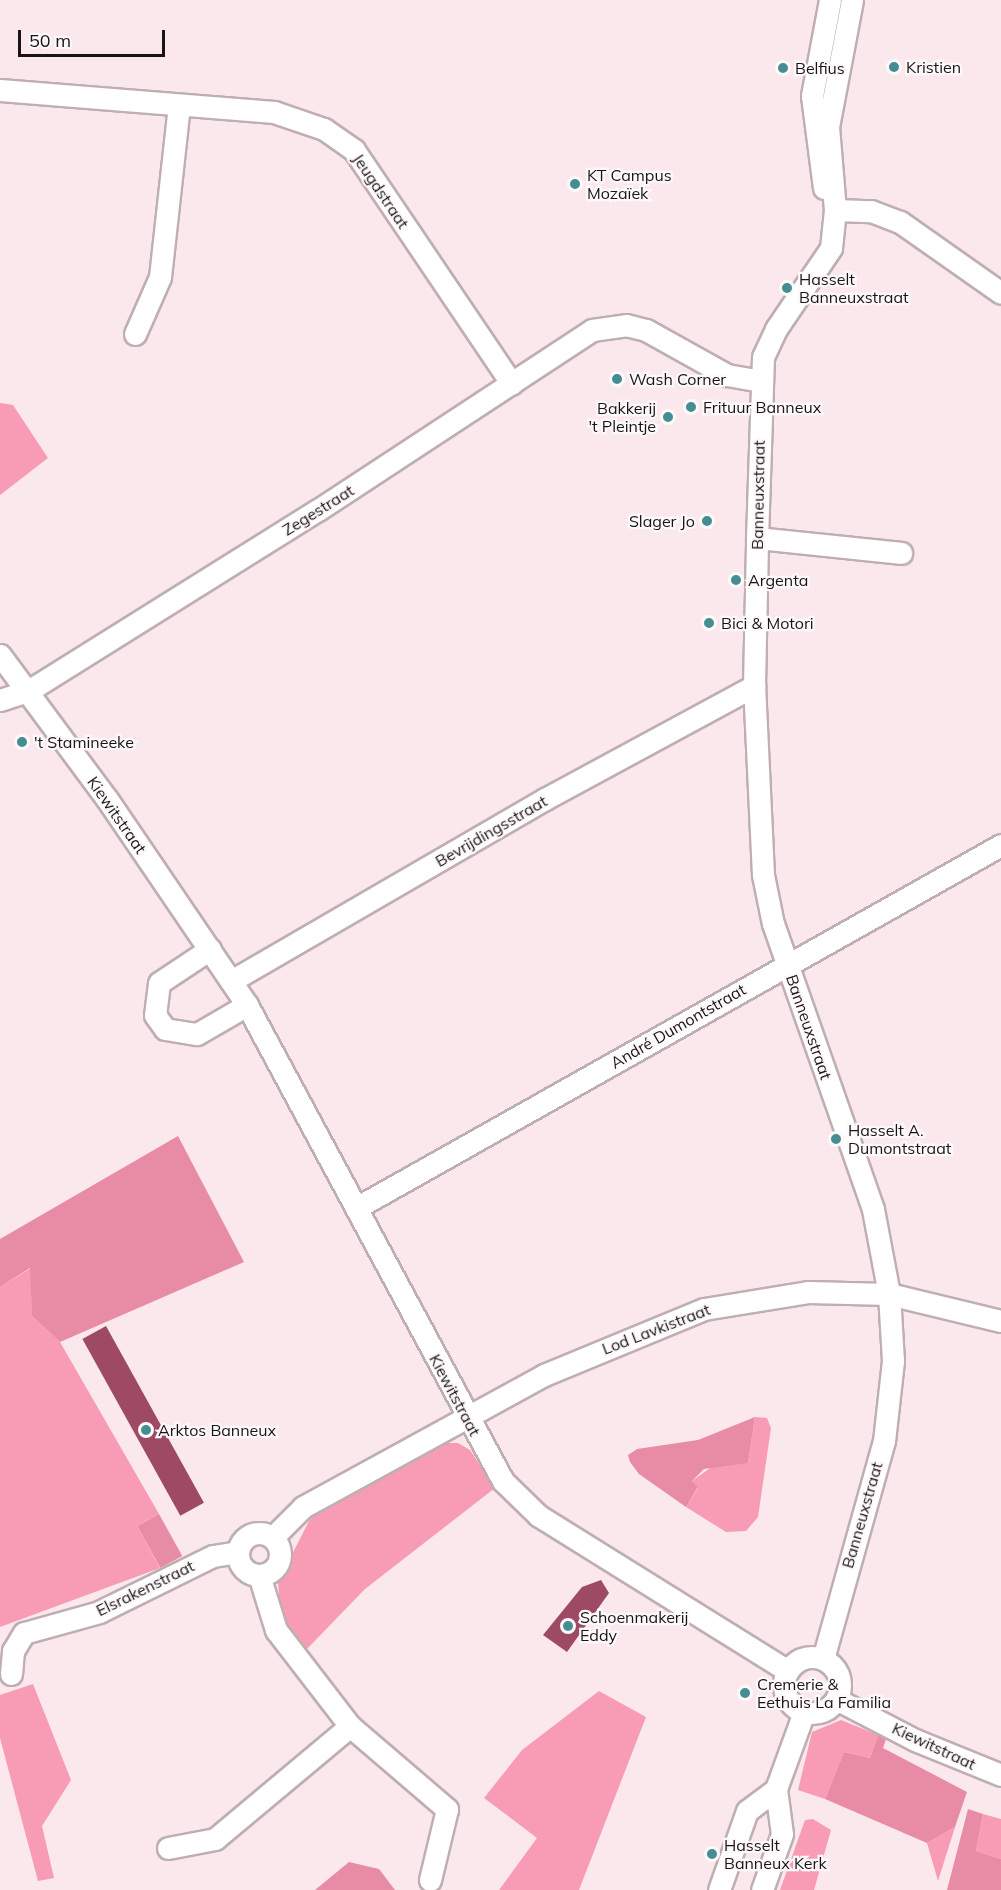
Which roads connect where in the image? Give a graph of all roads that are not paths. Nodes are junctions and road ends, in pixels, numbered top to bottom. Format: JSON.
{"nodes":[{"id":1,"x":830,"y":0,"type":"edge"},
{"id":2,"x":852,"y":0,"type":"edge"},
{"id":3,"x":0,"y":90,"type":"edge"},
{"id":4,"x":179,"y":106,"type":"junction"},
{"id":5,"x":835,"y":210,"type":"junction"},
{"id":6,"x":1001,"y":293,"type":"edge"},
{"id":7,"x":135,"y":334,"type":"dead end"},
{"id":8,"x":760,"y":381,"type":"junction"},
{"id":9,"x":512,"y":384,"type":"junction"},
{"id":10,"x":757,"y":538,"type":"junction"},
{"id":11,"x":901,"y":553,"type":"dead end"},
{"id":12,"x":0,"y":655,"type":"edge"},
{"id":13,"x":754,"y":686,"type":"junction"},
{"id":14,"x":28,"y":691,"type":"junction"},
{"id":15,"x":0,"y":700,"type":"edge"},
{"id":16,"x":1001,"y":845,"type":"edge"},
{"id":17,"x":210,"y":949,"type":"junction"},
{"id":18,"x":787,"y":964,"type":"junction"},
{"id":19,"x":231,"y":981,"type":"junction"},
{"id":20,"x":247,"y":1005,"type":"junction"},
{"id":21,"x":356,"y":1208,"type":"junction"},
{"id":22,"x":889,"y":1294,"type":"junction"},
{"id":23,"x":1001,"y":1321,"type":"edge"},
{"id":24,"x":466,"y":1416,"type":"junction"},
{"id":25,"x":273,"y":1537,"type":"junction"},
{"id":26,"x":238,"y":1552,"type":"junction"},
{"id":27,"x":259,"y":1575,"type":"junction"},
{"id":28,"x":823,"y":1659,"type":"junction"},
{"id":29,"x":788,"y":1671,"type":"junction"},
{"id":30,"x":11,"y":1674,"type":"dead end"},
{"id":31,"x":836,"y":1699,"type":"junction"},
{"id":32,"x":804,"y":1712,"type":"junction"},
{"id":33,"x":350,"y":1726,"type":"junction"},
{"id":34,"x":1001,"y":1774,"type":"edge"},
{"id":35,"x":776,"y":1789,"type":"junction"},
{"id":36,"x":168,"y":1848,"type":"dead end"},
{"id":37,"x":429,"y":1880,"type":"dead end"},
{"id":38,"x":719,"y":1890,"type":"edge"},
{"id":39,"x":762,"y":1890,"type":"edge"}],
"edges":[{"from":1,"to":5,"type":"street"},
{"from":2,"to":5,"type":"street","name":"Banneuxstraat"},
{"from":3,"to":4,"type":"street","name":"Jeugdstraat"},
{"from":4,"to":7,"type":"street"},
{"from":4,"to":9,"type":"street","name":"Jeugdstraat"},
{"from":5,"to":6,"type":"street"},
{"from":5,"to":8,"type":"street","name":"Banneuxstraat"},
{"from":8,"to":9,"type":"street","name":"Zegestraat"},
{"from":8,"to":10,"type":"street","name":"Banneuxstraat"},
{"from":9,"to":14,"type":"street","name":"Zegestraat"},
{"from":10,"to":11,"type":"street"},
{"from":10,"to":13,"type":"street","name":"Banneuxstraat"},
{"from":12,"to":14,"type":"street","name":"Kiewitstraat"},
{"from":13,"to":18,"type":"street","name":"Banneuxstraat"},
{"from":13,"to":19,"type":"street","name":"Bevrijdingsstraat"},
{"from":14,"to":15,"type":"street","name":"Zegestraat"},
{"from":14,"to":17,"type":"street","name":"Kiewitstraat"},
{"from":16,"to":18,"type":"street","name":"André Dumontstraat"},
{"from":17,"to":19,"type":"street","name":"Kiewitstraat"},
{"from":17,"to":20,"type":"street"},
{"from":18,"to":21,"type":"street","name":"André Dumontstraat"},
{"from":18,"to":22,"type":"street","name":"Banneuxstraat"},
{"from":19,"to":20,"type":"street","name":"Kiewitstraat"},
{"from":20,"to":21,"type":"street","name":"Kiewitstraat"},
{"from":21,"to":24,"type":"street","name":"Kiewitstraat"},
{"from":22,"to":23,"type":"street","name":"Lod Lavkistraat"},
{"from":22,"to":24,"type":"street","name":"Lod Lavkistraat"},
{"from":22,"to":28,"type":"street","name":"Banneuxstraat"},
{"from":24,"to":25,"type":"street"},
{"from":24,"to":29,"type":"street","name":"Kiewitstraat"},
{"from":25,"to":26,"type":"street","name":"Elsrakenstraat"},
{"from":25,"to":27,"type":"street"},
{"from":26,"to":27,"type":"street"},
{"from":26,"to":30,"type":"street","name":"Elsrakenstraat"},
{"from":27,"to":33,"type":"street"},
{"from":28,"to":29,"type":"street"},
{"from":28,"to":31,"type":"street"},
{"from":29,"to":32,"type":"street"},
{"from":31,"to":32,"type":"street"},
{"from":31,"to":34,"type":"street","name":"Kiewitstraat"},
{"from":32,"to":35,"type":"street"},
{"from":33,"to":36,"type":"street"},
{"from":33,"to":37,"type":"street"},
{"from":35,"to":38,"type":"street"},
{"from":35,"to":39,"type":"street"}]}
